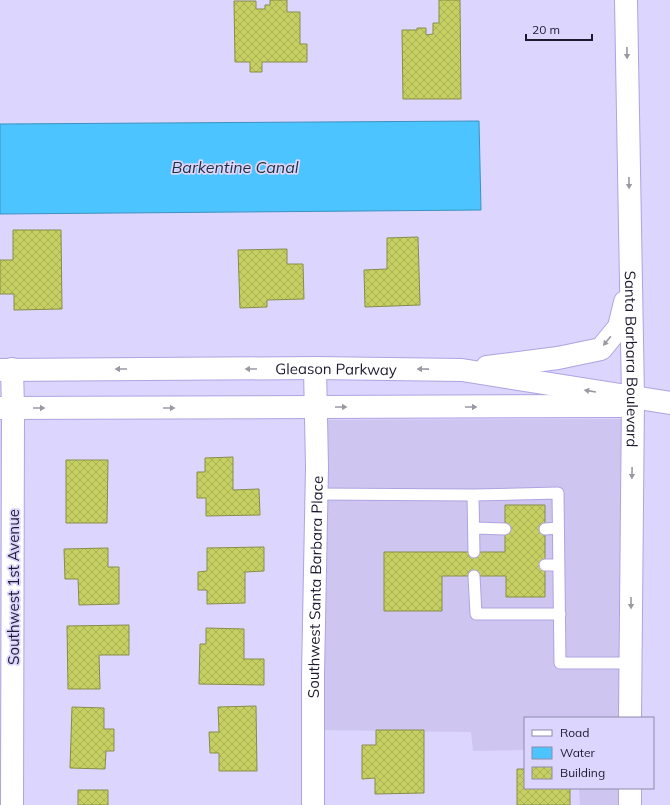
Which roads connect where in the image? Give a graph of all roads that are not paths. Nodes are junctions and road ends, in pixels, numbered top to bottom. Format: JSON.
{"nodes":[{"id":1,"x":626,"y":0,"type":"edge"},
{"id":2,"x":630,"y":280,"type":"junction"},
{"id":3,"x":315,"y":368,"type":"junction"},
{"id":4,"x":6,"y":370,"type":"edge"},
{"id":5,"x":462,"y":370,"type":"junction"},
{"id":6,"x":632,"y":402,"type":"junction"},
{"id":7,"x":670,"y":404,"type":"edge"},
{"id":8,"x":315,"y":407,"type":"junction"},
{"id":9,"x":6,"y":408,"type":"edge"},
{"id":10,"x":316,"y":494,"type":"junction"},
{"id":11,"x":474,"y":495,"type":"junction"},
{"id":12,"x":474,"y":528,"type":"junction"},
{"id":13,"x":558,"y":528,"type":"junction"},
{"id":14,"x":505,"y":529,"type":"dead end"},
{"id":15,"x":545,"y":529,"type":"dead end"},
{"id":16,"x":474,"y":552,"type":"dead end"},
{"id":17,"x":545,"y":566,"type":"dead end"},
{"id":18,"x":559,"y":566,"type":"junction"},
{"id":19,"x":474,"y":576,"type":"dead end"},
{"id":20,"x":560,"y":614,"type":"junction"},
{"id":21,"x":630,"y":663,"type":"junction"},
{"id":22,"x":630,"y":717,"type":"edge"},
{"id":23,"x":630,"y":789,"type":"edge"},
{"id":24,"x":12,"y":805,"type":"edge"},
{"id":25,"x":313,"y":805,"type":"edge"},
{"id":26,"x":630,"y":805,"type":"edge"}],
"edges":[{"from":1,"to":2,"type":"main road","name":"Santa Barbara Boulevard","one_way":true},
{"from":2,"to":5,"type":"main road","one_way":true},
{"from":2,"to":6,"type":"main road","name":"Santa Barbara Boulevard"},
{"from":3,"to":4,"type":"main road","name":"Gleason Parkway","one_way":true},
{"from":5,"to":3,"type":"main road","name":"Gleason Parkway","one_way":true},
{"from":3,"to":8,"type":"main road","name":"Southwest Santa Barbara Place"},
{"from":4,"to":9,"type":"main road","name":"Southwest 1st Avenue"},
{"from":6,"to":5,"type":"main road","name":"Gleason Parkway","one_way":true},
{"from":6,"to":7,"type":"main road","name":"Gleason Parkway"},
{"from":8,"to":6,"type":"main road","name":"Gleason Parkway","one_way":true},
{"from":6,"to":21,"type":"main road","name":"Santa Barbara Boulevard","one_way":true},
{"from":9,"to":8,"type":"main road","name":"Gleason Parkway","one_way":true},
{"from":8,"to":10,"type":"main road","name":"Southwest Santa Barbara Place"},
{"from":9,"to":24,"type":"main road","name":"Southwest 1st Avenue"},
{"from":10,"to":11,"type":"lane"},
{"from":10,"to":25,"type":"main road","name":"Southwest Santa Barbara Place"},
{"from":11,"to":12,"type":"lane"},
{"from":11,"to":13,"type":"lane"},
{"from":12,"to":14,"type":"lane"},
{"from":12,"to":16,"type":"lane"},
{"from":13,"to":15,"type":"lane"},
{"from":13,"to":18,"type":"lane"},
{"from":17,"to":18,"type":"lane"},
{"from":18,"to":20,"type":"lane"},
{"from":19,"to":20,"type":"lane"},
{"from":20,"to":21,"type":"lane"},
{"from":21,"to":22,"type":"main road","name":"Santa Barbara Boulevard"},
{"from":23,"to":26,"type":"main road"}]}
